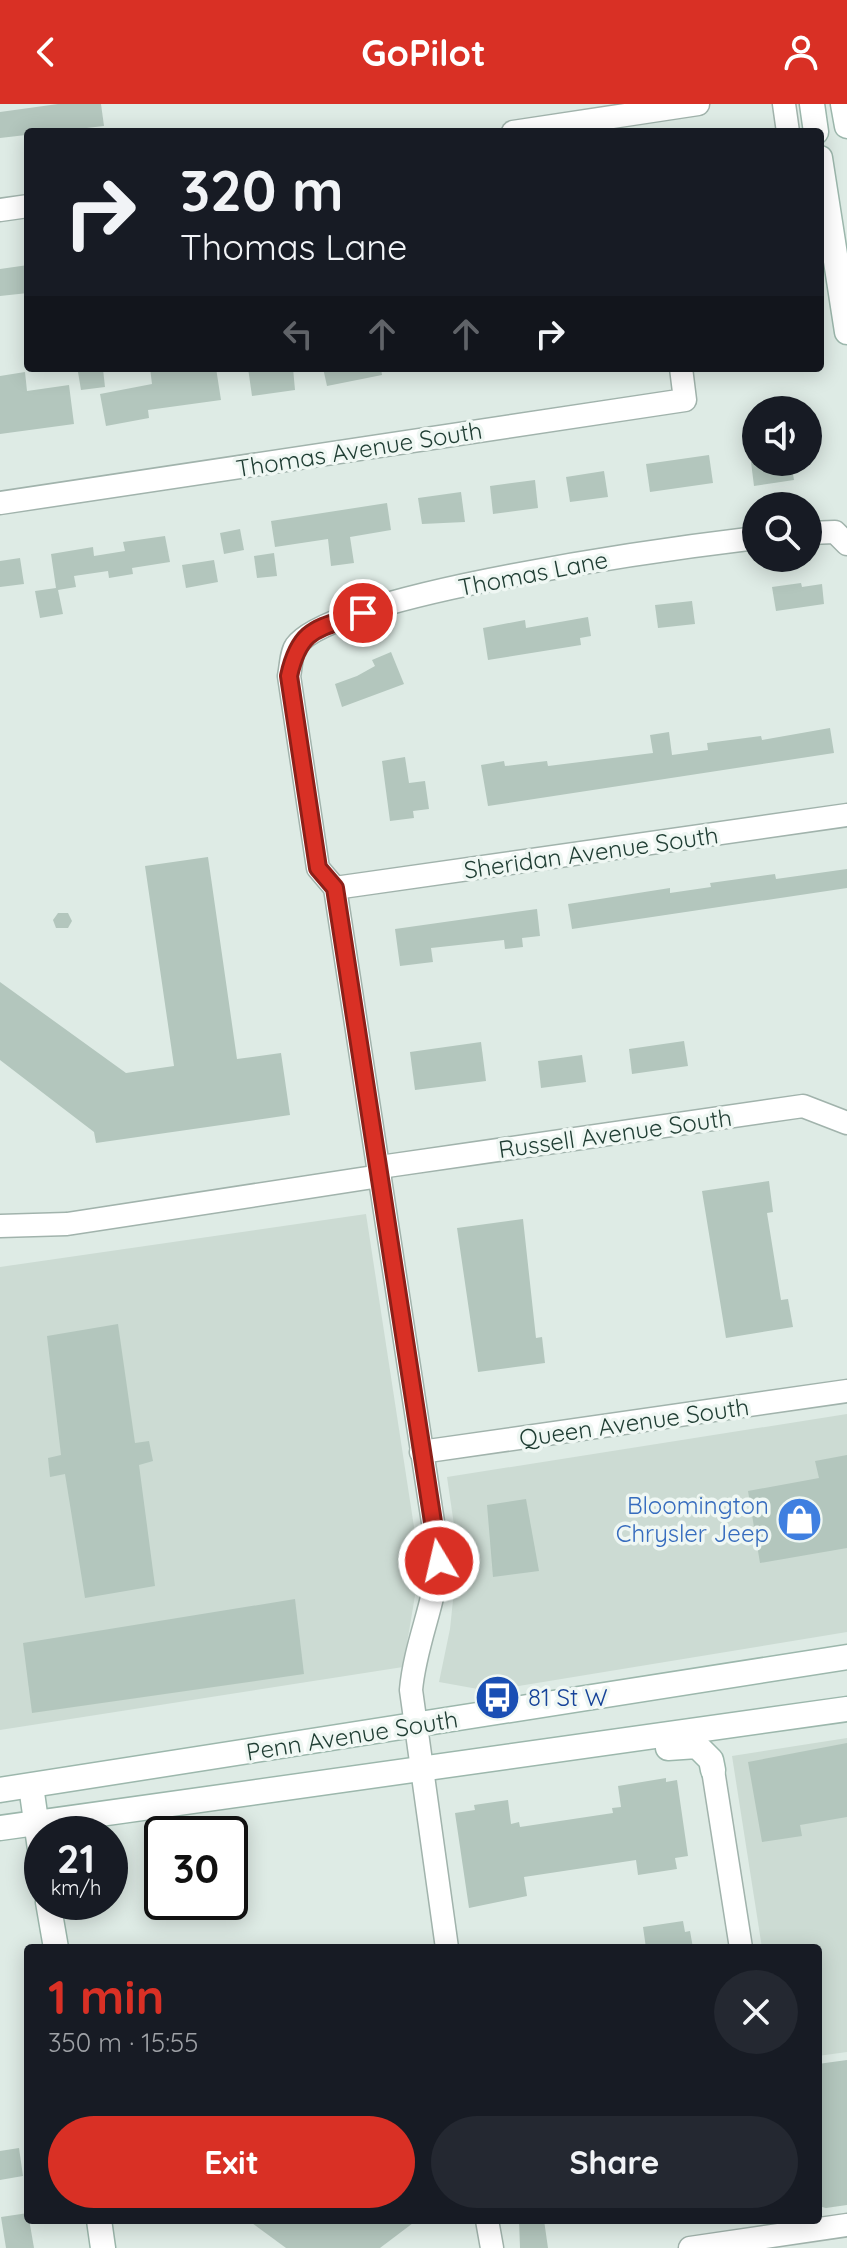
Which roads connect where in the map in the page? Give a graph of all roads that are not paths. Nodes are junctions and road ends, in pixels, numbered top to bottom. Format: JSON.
{"nodes":[{"id":1,"x":698,"y":104,"type":"edge"},
{"id":2,"x":784,"y":104,"type":"edge"},
{"id":3,"x":812,"y":104,"type":"edge"},
{"id":4,"x":843,"y":104,"type":"edge"},
{"id":5,"x":847,"y":126,"type":"edge"},
{"id":6,"x":539,"y":128,"type":"edge"},
{"id":7,"x":787,"y":128,"type":"edge"},
{"id":8,"x":815,"y":128,"type":"edge"},
{"id":9,"x":824,"y":176,"type":"edge"},
{"id":10,"x":24,"y":207,"type":"edge"},
{"id":11,"x":0,"y":210,"type":"edge"},
{"id":12,"x":840,"y":246,"type":"edge"},
{"id":13,"x":847,"y":332,"type":"edge"},
{"id":14,"x":682,"y":372,"type":"edge"},
{"id":15,"x":0,"y":503,"type":"edge"},
{"id":16,"x":742,"y":540,"type":"edge"},
{"id":17,"x":847,"y":815,"type":"edge"},
{"id":18,"x":335,"y":888,"type":"junction"},
{"id":19,"x":847,"y":1123,"type":"edge"},
{"id":20,"x":380,"y":1172,"type":"junction"},
{"id":21,"x":0,"y":1226,"type":"edge"},
{"id":22,"x":847,"y":1391,"type":"edge"},
{"id":23,"x":421,"y":1452,"type":"junction"},
{"id":24,"x":847,"y":1657,"type":"edge"},
{"id":25,"x":847,"y":1709,"type":"edge"},
{"id":26,"x":415,"y":1725,"type":"junction"},
{"id":27,"x":490,"y":1759,"type":"junction"},
{"id":28,"x":420,"y":1769,"type":"junction"},
{"id":29,"x":713,"y":1770,"type":"joint"},
{"id":30,"x":31,"y":1786,"type":"junction"},
{"id":31,"x":0,"y":1790,"type":"edge"},
{"id":32,"x":35,"y":1816,"type":"edge"},
{"id":33,"x":86,"y":1816,"type":"edge"},
{"id":34,"x":24,"y":1825,"type":"edge"},
{"id":35,"x":0,"y":1828,"type":"edge"},
{"id":36,"x":51,"y":1920,"type":"edge"},
{"id":37,"x":55,"y":1944,"type":"edge"},
{"id":38,"x":446,"y":1944,"type":"edge"},
{"id":39,"x":740,"y":1944,"type":"edge"},
{"id":40,"x":100,"y":2224,"type":"edge"},
{"id":41,"x":488,"y":2224,"type":"edge"},
{"id":42,"x":847,"y":2225,"type":"edge"},
{"id":43,"x":786,"y":2234,"type":"edge"},
{"id":44,"x":103,"y":2248,"type":"edge"},
{"id":45,"x":492,"y":2248,"type":"edge"},
{"id":46,"x":690,"y":2248,"type":"edge"}],
"edges":[{"from":1,"to":6,"type":"street"},
{"from":2,"to":7,"type":"street"},
{"from":3,"to":8,"type":"main road"},
{"from":4,"to":5,"type":"main road"},
{"from":9,"to":12,"type":"main road"},
{"from":10,"to":11,"type":"street"},
{"from":12,"to":13,"type":"main road"},
{"from":14,"to":15,"type":"street","name":"Thomas Avenue South"},
{"from":16,"to":18,"type":"street","name":"Thomas Lane"},
{"from":17,"to":18,"type":"street","name":"Sheridan Avenue South"},
{"from":18,"to":20,"type":"street"},
{"from":19,"to":20,"type":"street","name":"Russell Avenue South"},
{"from":20,"to":21,"type":"street","name":"Russell Avenue South"},
{"from":20,"to":23,"type":"street"},
{"from":22,"to":23,"type":"street","name":"Queen Avenue South"},
{"from":23,"to":26,"type":"street"},
{"from":24,"to":26,"type":"main road","name":"Penn Avenue South"},
{"from":25,"to":27,"type":"main road","name":"Penn Avenue South"},
{"from":26,"to":28,"type":"street"},
{"from":26,"to":30,"type":"main road","name":"Penn Avenue South"},
{"from":27,"to":28,"type":"main road","name":"Penn Avenue South"},
{"from":27,"to":29,"type":"main road"},
{"from":28,"to":33,"type":"main road","name":"Penn Avenue South"},
{"from":28,"to":38,"type":"street"},
{"from":29,"to":39,"type":"street"},
{"from":30,"to":31,"type":"main road","name":"Penn Avenue South"},
{"from":30,"to":32,"type":"main road"},
{"from":34,"to":35,"type":"main road","name":"Penn Avenue South"},
{"from":36,"to":37,"type":"main road"},
{"from":40,"to":44,"type":"main road"},
{"from":41,"to":45,"type":"street"},
{"from":42,"to":43,"type":"street"},
{"from":43,"to":46,"type":"street"}]}
